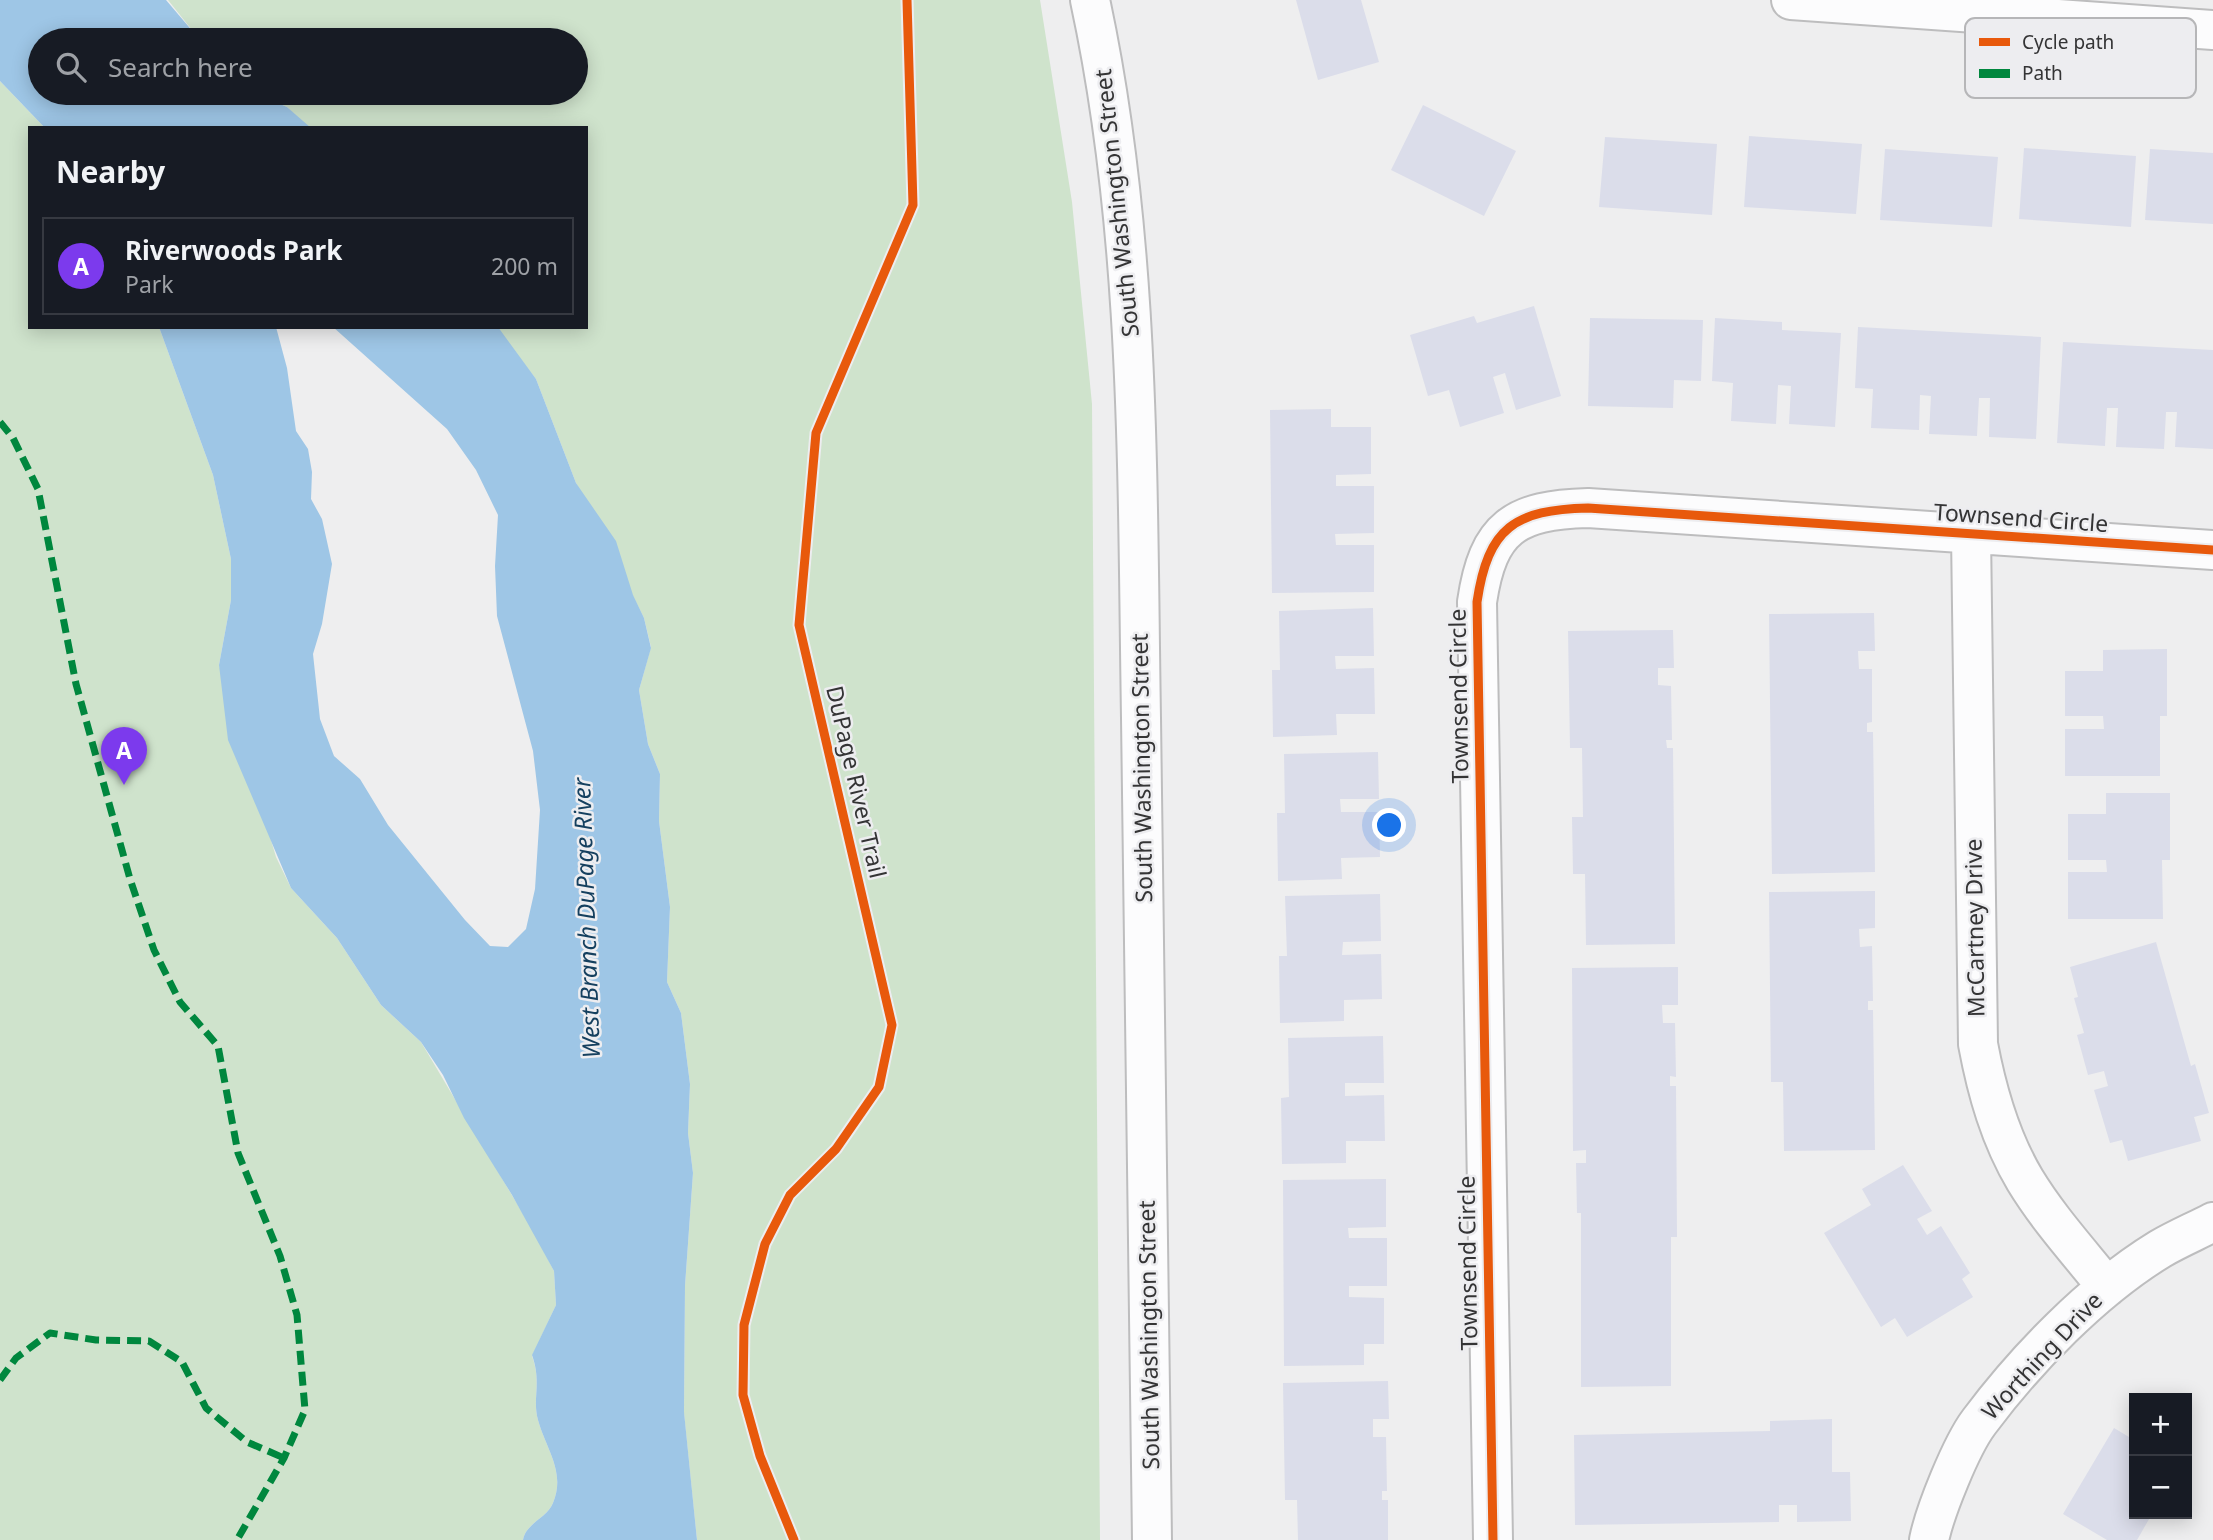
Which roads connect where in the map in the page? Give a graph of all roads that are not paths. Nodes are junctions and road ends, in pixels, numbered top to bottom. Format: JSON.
{"nodes":[{"id":1,"x":1090,"y":0,"type":"edge"},
{"id":2,"x":1791,"y":0,"type":"edge"},
{"id":3,"x":2044,"y":18,"type":"edge"},
{"id":4,"x":1971,"y":534,"type":"junction"},
{"id":5,"x":2213,"y":550,"type":"edge"},
{"id":6,"x":2213,"y":1222,"type":"edge"},
{"id":7,"x":2107,"y":1287,"type":"junction"},
{"id":8,"x":1152,"y":1540,"type":"edge"},
{"id":9,"x":1493,"y":1540,"type":"edge"},
{"id":10,"x":1929,"y":1540,"type":"edge"}],
"edges":[{"from":1,"to":8,"type":"street","name":"South Washington Street"},
{"from":2,"to":3,"type":"street"},
{"from":4,"to":5,"type":"street","name":"Townsend Circle"},
{"from":4,"to":7,"type":"street","name":"McCartney Drive"},
{"from":4,"to":9,"type":"street","name":"Townsend Circle"},
{"from":6,"to":7,"type":"street","name":"Worthing Drive"},
{"from":7,"to":10,"type":"street","name":"Worthing Drive"}]}
